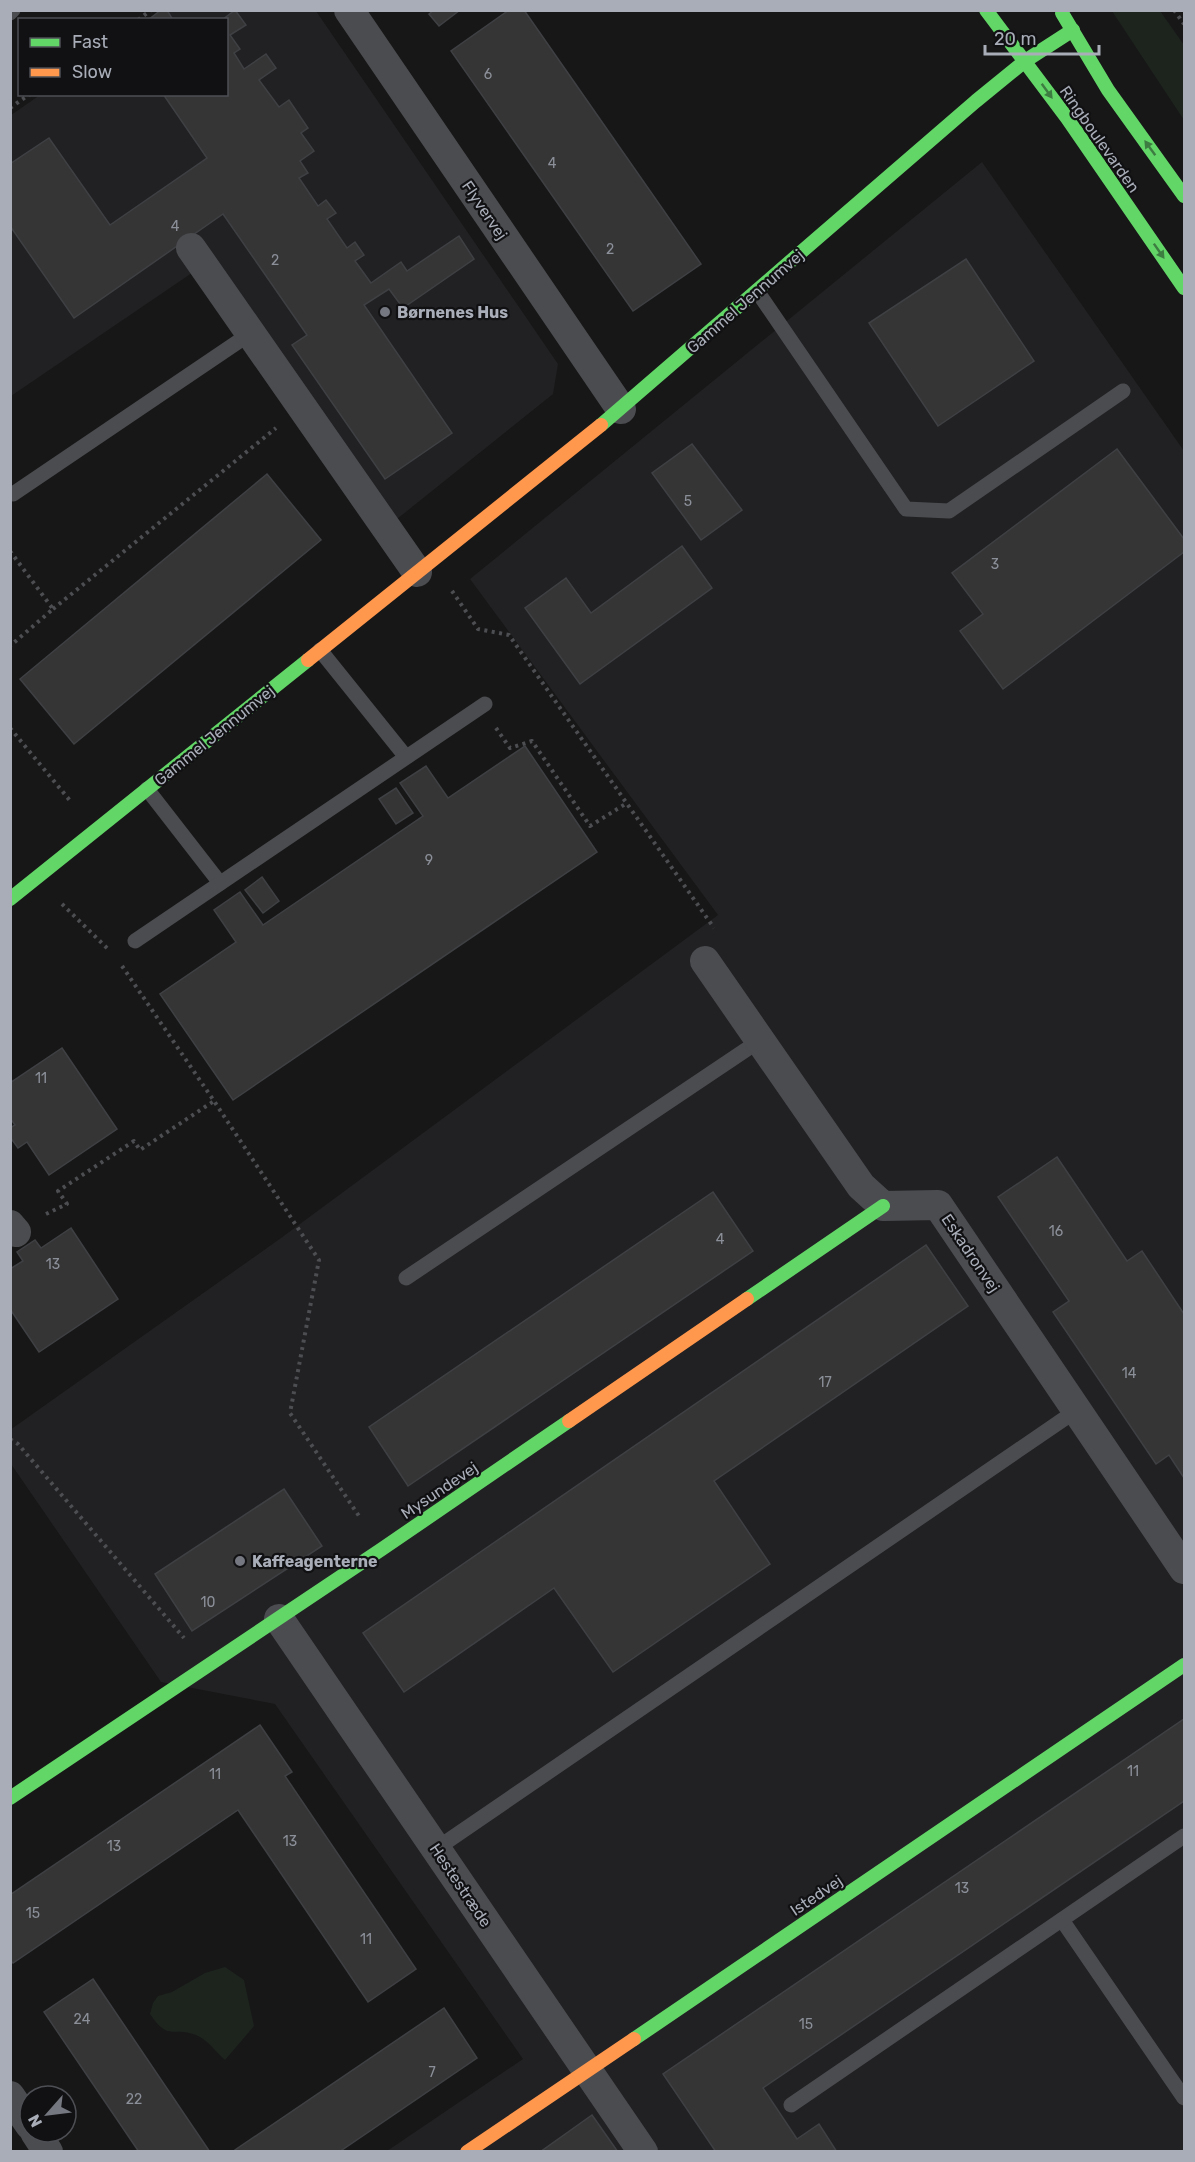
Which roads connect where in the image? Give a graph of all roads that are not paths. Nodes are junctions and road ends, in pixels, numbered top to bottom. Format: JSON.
{"nodes":[{"id":1,"x":349,"y":10,"type":"edge"},
{"id":2,"x":986,"y":10,"type":"edge"},
{"id":3,"x":1061,"y":10,"type":"edge"},
{"id":4,"x":1073,"y":30,"type":"junction"},
{"id":5,"x":1025,"y":61,"type":"junction"},
{"id":6,"x":1185,"y":196,"type":"edge"},
{"id":7,"x":192,"y":248,"type":"dead end"},
{"id":8,"x":1185,"y":288,"type":"edge"},
{"id":9,"x":757,"y":291,"type":"junction"},
{"id":10,"x":251,"y":333,"type":"junction"},
{"id":11,"x":1123,"y":391,"type":"dead end"},
{"id":12,"x":621,"y":409,"type":"junction"},
{"id":13,"x":14,"y":494,"type":"dead end"},
{"id":14,"x":425,"y":566,"type":"junction"},
{"id":15,"x":320,"y":650,"type":"junction"},
{"id":16,"x":483,"y":705,"type":"road end"},
{"id":17,"x":406,"y":757,"type":"junction"},
{"id":18,"x":147,"y":789,"type":"junction"},
{"id":19,"x":219,"y":883,"type":"junction"},
{"id":20,"x":10,"y":899,"type":"edge"},
{"id":21,"x":135,"y":941,"type":"dead end"},
{"id":22,"x":705,"y":961,"type":"road end"},
{"id":23,"x":759,"y":1041,"type":"junction"},
{"id":24,"x":883,"y":1206,"type":"junction"},
{"id":25,"x":406,"y":1278,"type":"dead end"},
{"id":26,"x":1077,"y":1410,"type":"junction"},
{"id":27,"x":1185,"y":1569,"type":"edge"},
{"id":28,"x":279,"y":1619,"type":"junction"},
{"id":29,"x":1185,"y":1665,"type":"edge"},
{"id":30,"x":10,"y":1798,"type":"edge"},
{"id":31,"x":1185,"y":1836,"type":"edge"},
{"id":32,"x":436,"y":1849,"type":"junction"},
{"id":33,"x":1062,"y":1920,"type":"junction"},
{"id":34,"x":587,"y":2070,"type":"junction"},
{"id":35,"x":1185,"y":2098,"type":"edge"},
{"id":36,"x":791,"y":2105,"type":"dead end"},
{"id":37,"x":467,"y":2151,"type":"edge"},
{"id":38,"x":643,"y":2151,"type":"edge"}],
"edges":[{"from":1,"to":12,"type":"street","name":"Flyvervej"},
{"from":2,"to":5,"type":"street","name":"Ringboulevarden"},
{"from":3,"to":4,"type":"street"},
{"from":4,"to":5,"type":"street","name":"Gammel Jennumvej"},
{"from":6,"to":4,"type":"street","one_way":true},
{"from":5,"to":8,"type":"street","name":"Ringboulevarden","one_way":true},
{"from":5,"to":9,"type":"street","name":"Gammel Jennumvej"},
{"from":7,"to":10,"type":"street"},
{"from":9,"to":11,"type":"lane"},
{"from":9,"to":12,"type":"street","name":"Gammel Jennumvej"},
{"from":10,"to":13,"type":"lane"},
{"from":10,"to":14,"type":"street"},
{"from":12,"to":14,"type":"street","name":"Gammel Jennumvej"},
{"from":14,"to":15,"type":"street","name":"Gammel Jennumvej"},
{"from":15,"to":17,"type":"lane"},
{"from":15,"to":18,"type":"street","name":"Gammel Jennumvej"},
{"from":16,"to":17,"type":"lane"},
{"from":17,"to":19,"type":"lane"},
{"from":18,"to":19,"type":"lane"},
{"from":18,"to":20,"type":"street","name":"Gammel Jennumvej"},
{"from":19,"to":21,"type":"lane"},
{"from":22,"to":23,"type":"street"},
{"from":23,"to":24,"type":"street"},
{"from":23,"to":25,"type":"lane"},
{"from":24,"to":26,"type":"street","name":"Eskadronvej"},
{"from":24,"to":28,"type":"street","name":"Mysundevej"},
{"from":26,"to":27,"type":"street","name":"Eskadronvej"},
{"from":26,"to":32,"type":"lane"},
{"from":28,"to":30,"type":"street","name":"Mysundevej"},
{"from":28,"to":32,"type":"street","name":"Hestestræde"},
{"from":29,"to":34,"type":"street","name":"Istedvej"},
{"from":31,"to":33,"type":"lane"},
{"from":32,"to":34,"type":"street","name":"Hestestræde"},
{"from":33,"to":35,"type":"lane"},
{"from":33,"to":36,"type":"lane"},
{"from":34,"to":37,"type":"street","name":"Istedvej"},
{"from":34,"to":38,"type":"street","name":"Hestestræde"}]}
